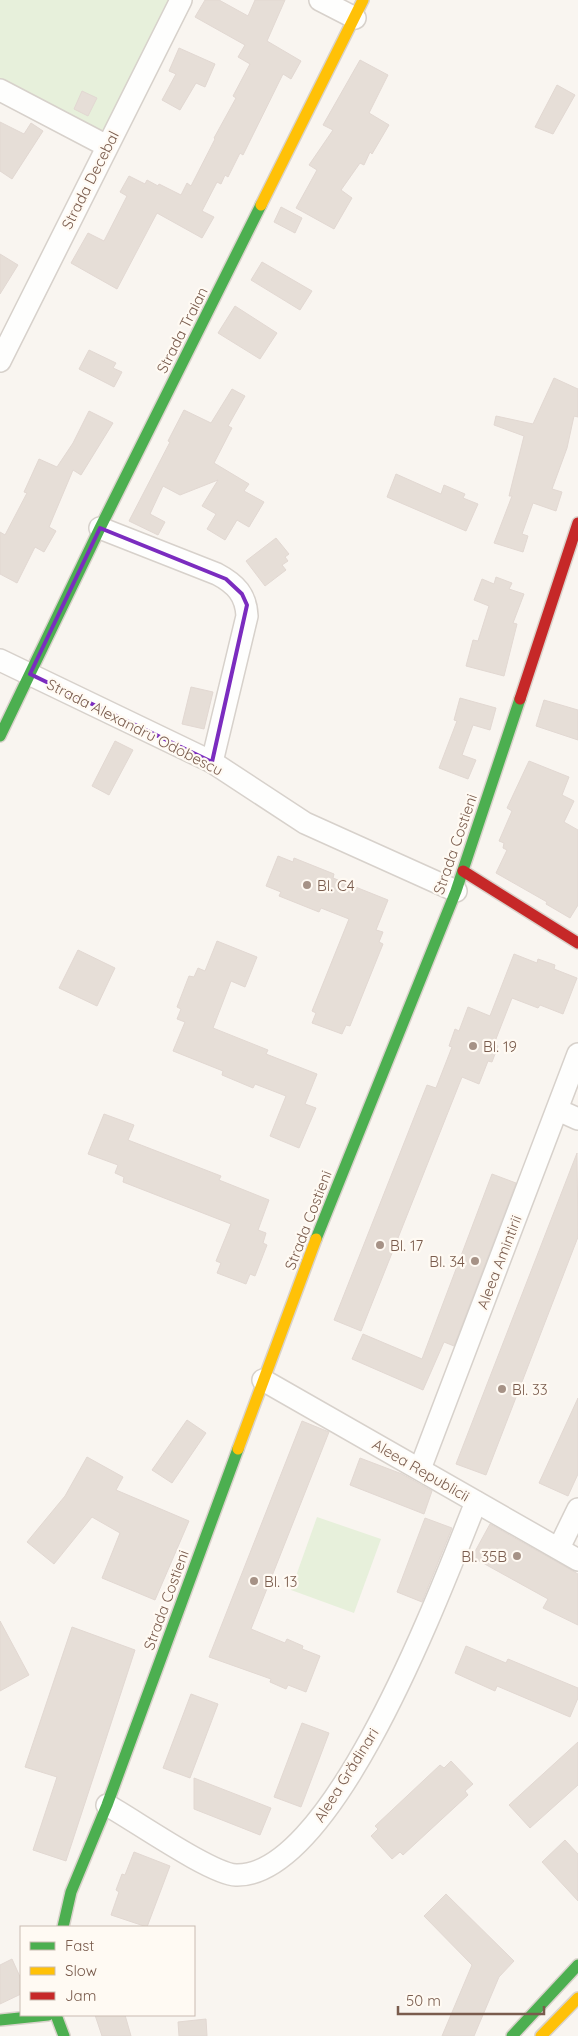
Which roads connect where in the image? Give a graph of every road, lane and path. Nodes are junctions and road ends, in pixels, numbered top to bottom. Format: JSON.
{"nodes":[{"id":1,"x":181,"y":0,"type":"edge"},
{"id":2,"x":320,"y":0,"type":"edge"},
{"id":3,"x":359,"y":9,"type":"edge"},
{"id":4,"x":0,"y":90,"type":"edge"},
{"id":5,"x":107,"y":146,"type":"junction"},
{"id":6,"x":0,"y":361,"type":"edge"},
{"id":7,"x":578,"y":523,"type":"edge"},
{"id":8,"x":100,"y":528,"type":"junction"},
{"id":9,"x":0,"y":660,"type":"edge"},
{"id":10,"x":30,"y":674,"type":"junction"},
{"id":11,"x":0,"y":736,"type":"edge"},
{"id":12,"x":212,"y":762,"type":"junction"},
{"id":13,"x":459,"y":881,"type":"junction"},
{"id":14,"x":578,"y":943,"type":"edge"},
{"id":15,"x":578,"y":1054,"type":"edge"},
{"id":16,"x":558,"y":1110,"type":"junction"},
{"id":17,"x":578,"y":1119,"type":"edge"},
{"id":18,"x":263,"y":1380,"type":"junction"},
{"id":19,"x":420,"y":1469,"type":"junction"},
{"id":20,"x":476,"y":1502,"type":"junction"},
{"id":21,"x":578,"y":1509,"type":"edge"},
{"id":22,"x":559,"y":1548,"type":"junction"},
{"id":23,"x":578,"y":1560,"type":"edge"},
{"id":24,"x":107,"y":1805,"type":"junction"},
{"id":25,"x":63,"y":1926,"type":"edge"},
{"id":26,"x":578,"y":1965,"type":"edge"},
{"id":27,"x":578,"y":1998,"type":"edge"},
{"id":28,"x":38,"y":2016,"type":"edge"},
{"id":29,"x":56,"y":2016,"type":"edge"},
{"id":30,"x":0,"y":2020,"type":"edge"},
{"id":31,"x":64,"y":2036,"type":"edge"},
{"id":32,"x":512,"y":2036,"type":"edge"},
{"id":33,"x":540,"y":2036,"type":"edge"}],
"edges":[{"from":1,"to":5,"type":"street","name":"Strada Decebal"},
{"from":2,"to":3,"type":"street"},
{"from":3,"to":8,"type":"street","name":"Strada Traian"},
{"from":4,"to":5,"type":"street"},
{"from":5,"to":6,"type":"street","name":"Strada Decebal"},
{"from":7,"to":13,"type":"street","name":"Strada Costieni"},
{"from":8,"to":10,"type":"street","name":"Strada Traian"},
{"from":8,"to":12,"type":"street"},
{"from":9,"to":10,"type":"street","name":"Strada Alexandru Odobescu"},
{"from":10,"to":11,"type":"street","name":"Strada Traian"},
{"from":10,"to":12,"type":"street","name":"Strada Alexandru Odobescu"},
{"from":12,"to":13,"type":"street","name":"Strada Alexandru Odobescu"},
{"from":13,"to":14,"type":"street"},
{"from":13,"to":18,"type":"street","name":"Strada Costieni"},
{"from":15,"to":16,"type":"street","name":"Aleea Amintirii"},
{"from":16,"to":17,"type":"street"},
{"from":16,"to":19,"type":"street","name":"Aleea Amintirii"},
{"from":18,"to":19,"type":"street","name":"Aleea Republicii"},
{"from":18,"to":24,"type":"street","name":"Strada Costieni"},
{"from":19,"to":20,"type":"street","name":"Aleea Republicii"},
{"from":20,"to":22,"type":"street","name":"Aleea Republicii"},
{"from":20,"to":24,"type":"street","name":"Aleea Grădinari"},
{"from":21,"to":22,"type":"street"},
{"from":22,"to":23,"type":"street","name":"Aleea Republicii"},
{"from":24,"to":25,"type":"street","name":"Strada Costieni"},
{"from":26,"to":32,"type":"street"},
{"from":27,"to":33,"type":"street"},
{"from":28,"to":30,"type":"street"},
{"from":29,"to":31,"type":"street"}]}
